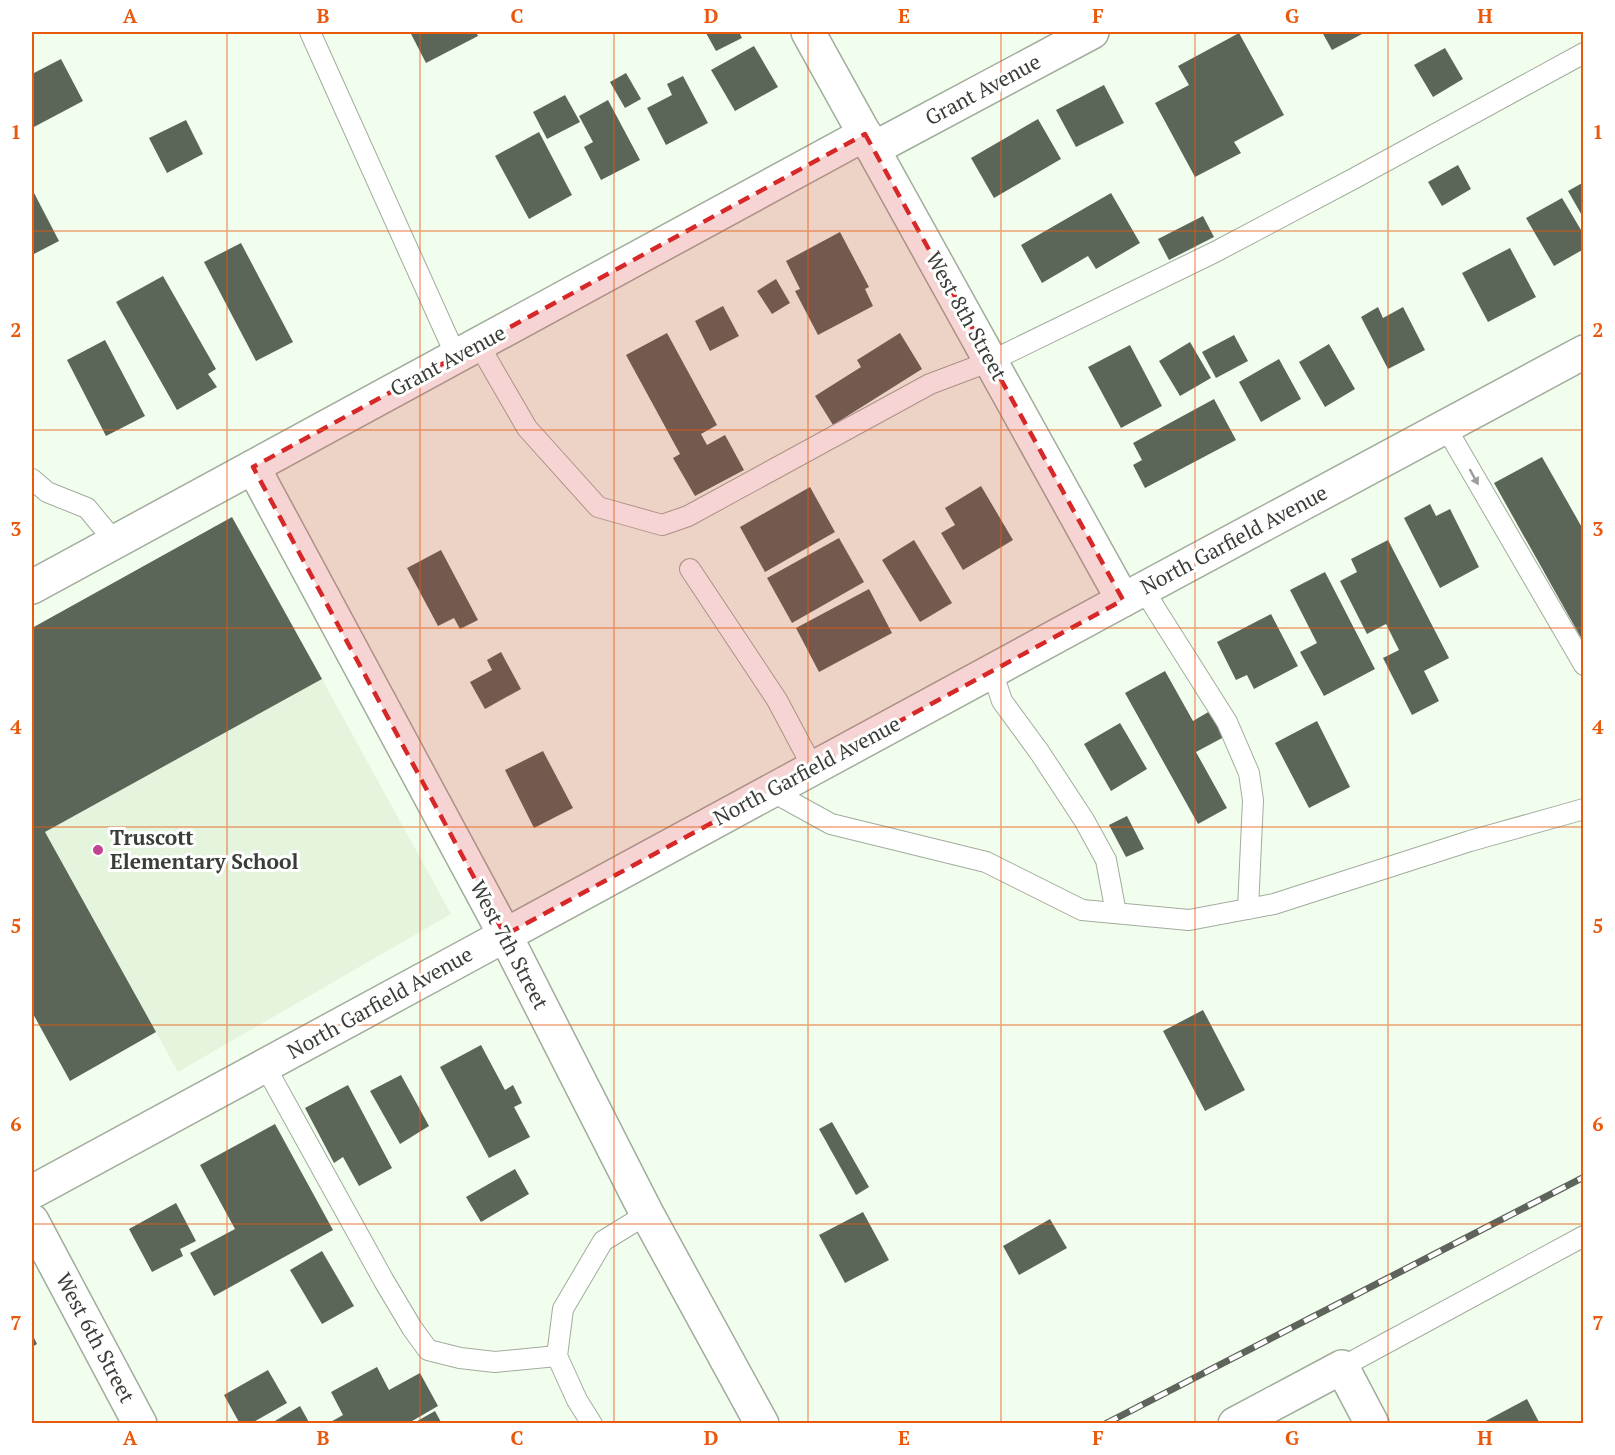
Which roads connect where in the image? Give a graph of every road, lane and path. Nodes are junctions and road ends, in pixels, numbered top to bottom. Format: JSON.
{"nodes":[{"id":1,"x":310,"y":32,"type":"edge"},
{"id":2,"x":808,"y":32,"type":"edge"},
{"id":3,"x":1092,"y":32,"type":"edge"},
{"id":4,"x":1584,"y":53,"type":"edge"},
{"id":5,"x":869,"y":142,"type":"junction"},
{"id":6,"x":468,"y":350,"type":"junction"},
{"id":7,"x":1584,"y":352,"type":"edge"},
{"id":8,"x":991,"y":361,"type":"junction"},
{"id":9,"x":1446,"y":426,"type":"junction"},
{"id":10,"x":253,"y":467,"type":"junction"},
{"id":11,"x":32,"y":479,"type":"edge"},
{"id":12,"x":115,"y":542,"type":"junction"},
{"id":13,"x":690,"y":569,"type":"dead end"},
{"id":14,"x":32,"y":587,"type":"edge"},
{"id":15,"x":1133,"y":595,"type":"junction"},
{"id":16,"x":1584,"y":665,"type":"edge"},
{"id":17,"x":992,"y":671,"type":"junction"},
{"id":18,"x":813,"y":768,"type":"junction"},
{"id":19,"x":771,"y":791,"type":"junction"},
{"id":20,"x":1584,"y":809,"type":"edge"},
{"id":21,"x":1248,"y":909,"type":"junction"},
{"id":22,"x":1116,"y":913,"type":"junction"},
{"id":23,"x":505,"y":935,"type":"junction"},
{"id":24,"x":265,"y":1066,"type":"junction"},
{"id":25,"x":32,"y":1192,"type":"edge"},
{"id":26,"x":647,"y":1214,"type":"junction"},
{"id":27,"x":32,"y":1221,"type":"edge"},
{"id":28,"x":1584,"y":1236,"type":"edge"},
{"id":29,"x":556,"y":1356,"type":"junction"},
{"id":30,"x":1342,"y":1367,"type":"junction"},
{"id":31,"x":140,"y":1424,"type":"edge"},
{"id":32,"x":592,"y":1424,"type":"edge"},
{"id":33,"x":762,"y":1424,"type":"edge"},
{"id":34,"x":1235,"y":1424,"type":"edge"},
{"id":35,"x":1372,"y":1424,"type":"edge"}],
"edges":[{"from":1,"to":6,"type":"lane"},
{"from":2,"to":5,"type":"street","name":"West 8th Street"},
{"from":3,"to":5,"type":"street","name":"Grant Avenue"},
{"from":4,"to":8,"type":"lane"},
{"from":5,"to":6,"type":"street","name":"Grant Avenue"},
{"from":5,"to":8,"type":"street","name":"West 8th Street"},
{"from":6,"to":8,"type":"lane"},
{"from":6,"to":10,"type":"street","name":"Grant Avenue"},
{"from":7,"to":9,"type":"street","name":"North Garfield Avenue"},
{"from":8,"to":15,"type":"street","name":"West 8th Street"},
{"from":9,"to":15,"type":"street","name":"North Garfield Avenue"},
{"from":9,"to":16,"type":"lane","one_way":true},
{"from":10,"to":12,"type":"street","name":"Grant Avenue"},
{"from":10,"to":23,"type":"street","name":"West 7th Street"},
{"from":11,"to":12,"type":"lane"},
{"from":12,"to":14,"type":"street","name":"Grant Avenue"},
{"from":13,"to":18,"type":"lane"},
{"from":15,"to":17,"type":"street","name":"North Garfield Avenue"},
{"from":15,"to":21,"type":"lane"},
{"from":17,"to":18,"type":"street","name":"North Garfield Avenue"},
{"from":17,"to":22,"type":"lane"},
{"from":18,"to":19,"type":"street","name":"North Garfield Avenue"},
{"from":19,"to":22,"type":"lane"},
{"from":19,"to":23,"type":"street","name":"North Garfield Avenue"},
{"from":20,"to":21,"type":"lane"},
{"from":21,"to":22,"type":"lane"},
{"from":23,"to":24,"type":"street","name":"North Garfield Avenue"},
{"from":23,"to":26,"type":"street","name":"West 7th Street"},
{"from":24,"to":25,"type":"street","name":"North Garfield Avenue"},
{"from":24,"to":29,"type":"lane"},
{"from":26,"to":29,"type":"lane"},
{"from":26,"to":33,"type":"street","name":"West 7th Street"},
{"from":27,"to":31,"type":"street","name":"West 6th Street"},
{"from":28,"to":30,"type":"lane"},
{"from":29,"to":32,"type":"lane"},
{"from":30,"to":34,"type":"street"},
{"from":30,"to":35,"type":"street"}]}
